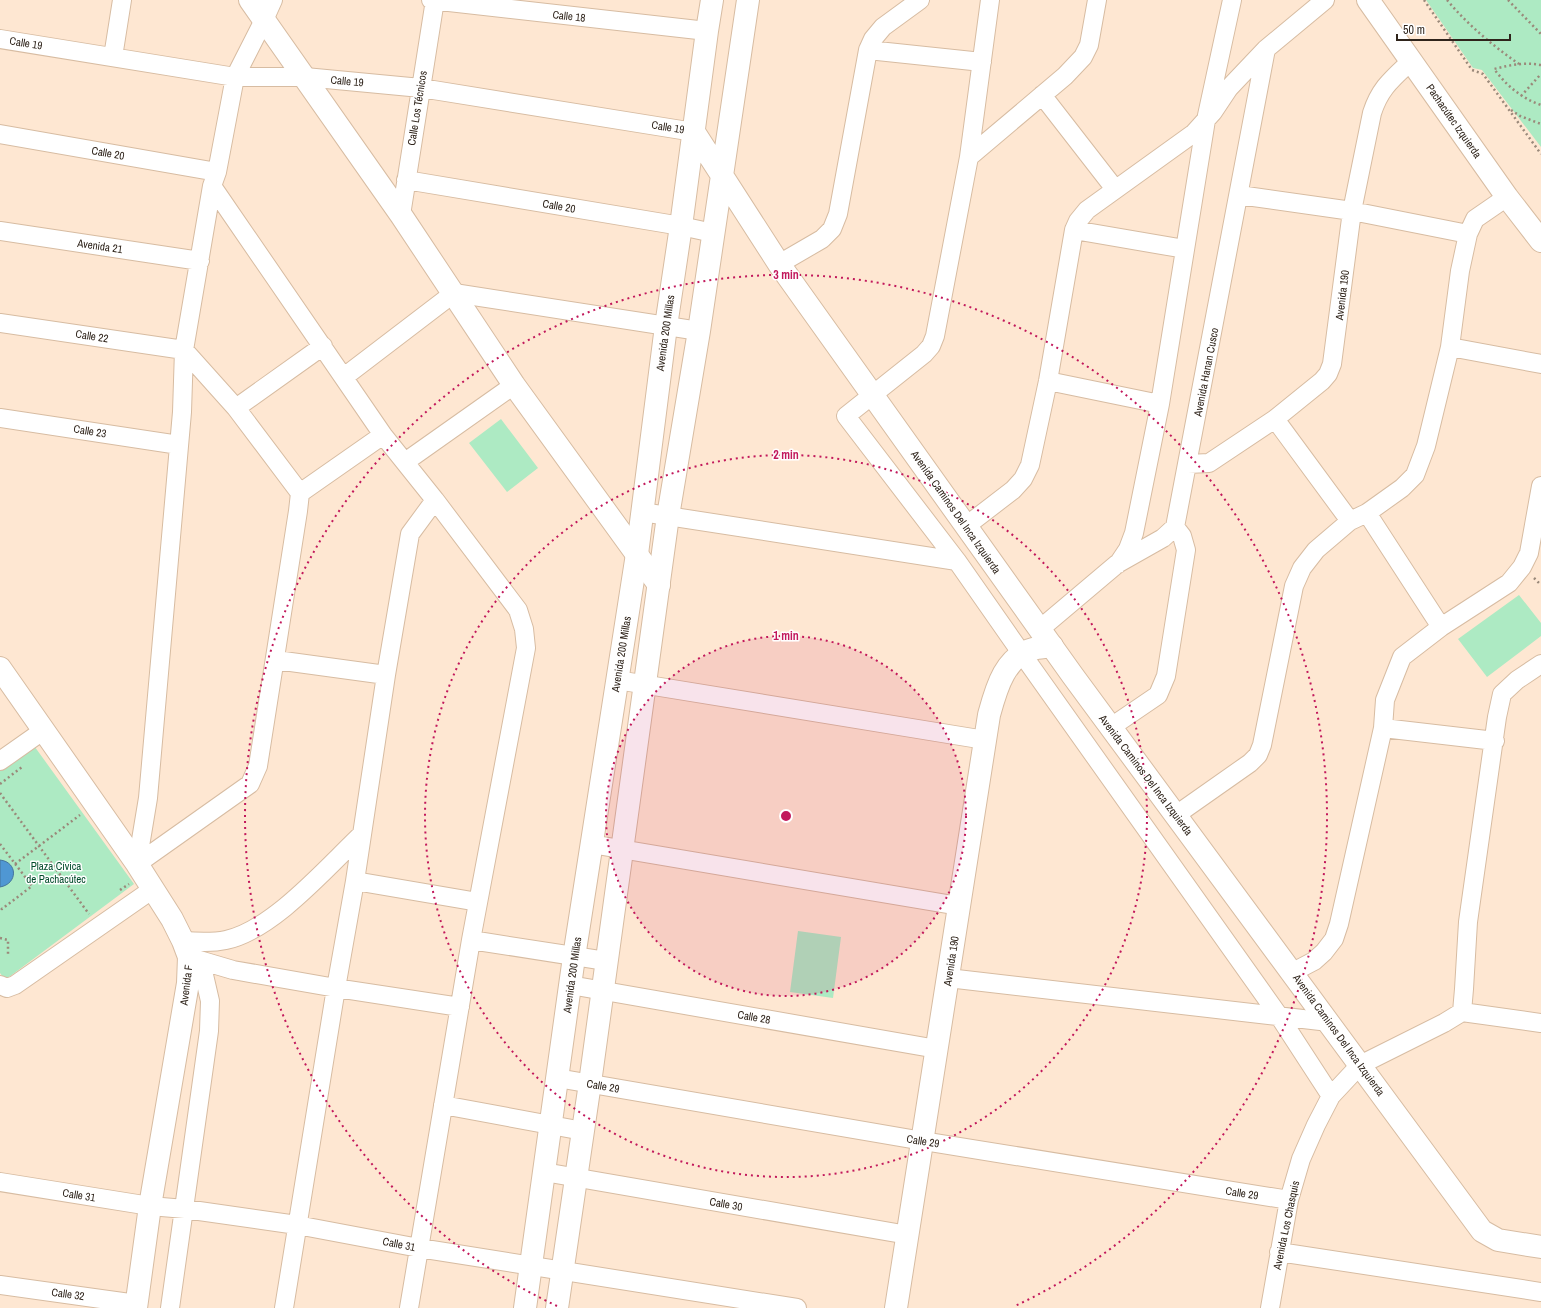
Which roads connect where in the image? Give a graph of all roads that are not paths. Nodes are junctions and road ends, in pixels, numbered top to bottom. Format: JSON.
{"nodes":[{"id":1,"x":122,"y":0,"type":"edge"},
{"id":2,"x":250,"y":0,"type":"edge"},
{"id":3,"x":273,"y":0,"type":"edge"},
{"id":4,"x":433,"y":0,"type":"edge"},
{"id":5,"x":712,"y":0,"type":"edge"},
{"id":6,"x":748,"y":0,"type":"edge"},
{"id":7,"x":990,"y":0,"type":"edge"},
{"id":8,"x":1097,"y":0,"type":"edge"},
{"id":9,"x":1232,"y":0,"type":"edge"},
{"id":10,"x":1325,"y":0,"type":"edge"},
{"id":11,"x":1368,"y":0,"type":"edge"},
{"id":12,"x":917,"y":1,"type":"edge"},
{"id":13,"x":264,"y":20,"type":"junction"},
{"id":14,"x":707,"y":31,"type":"junction"},
{"id":15,"x":0,"y":39,"type":"edge"},
{"id":16,"x":1266,"y":49,"type":"junction"},
{"id":17,"x":868,"y":50,"type":"junction"},
{"id":18,"x":113,"y":57,"type":"junction"},
{"id":19,"x":1411,"y":61,"type":"junction"},
{"id":20,"x":982,"y":62,"type":"junction"},
{"id":21,"x":235,"y":77,"type":"junction"},
{"id":22,"x":305,"y":77,"type":"junction"},
{"id":23,"x":421,"y":88,"type":"junction"},
{"id":24,"x":1042,"y":95,"type":"junction"},
{"id":25,"x":1206,"y":120,"type":"junction"},
{"id":26,"x":694,"y":132,"type":"junction"},
{"id":27,"x":0,"y":134,"type":"edge"},
{"id":28,"x":969,"y":157,"type":"junction"},
{"id":29,"x":721,"y":174,"type":"junction"},
{"id":30,"x":215,"y":179,"type":"junction"},
{"id":31,"x":406,"y":180,"type":"junction"},
{"id":32,"x":1115,"y":189,"type":"junction"},
{"id":33,"x":1239,"y":195,"type":"junction"},
{"id":34,"x":1507,"y":198,"type":"junction"},
{"id":35,"x":1352,"y":212,"type":"junction"},
{"id":36,"x":401,"y":215,"type":"junction"},
{"id":37,"x":681,"y":226,"type":"junction"},
{"id":38,"x":1074,"y":230,"type":"junction"},
{"id":39,"x":0,"y":231,"type":"edge"},
{"id":40,"x":713,"y":233,"type":"junction"},
{"id":41,"x":1468,"y":234,"type":"junction"},
{"id":42,"x":1541,"y":241,"type":"edge"},
{"id":43,"x":1184,"y":249,"type":"junction"},
{"id":44,"x":200,"y":261,"type":"junction"},
{"id":45,"x":780,"y":264,"type":"junction"},
{"id":46,"x":454,"y":293,"type":"junction"},
{"id":47,"x":0,"y":323,"type":"edge"},
{"id":48,"x":666,"y":326,"type":"junction"},
{"id":49,"x":698,"y":331,"type":"junction"},
{"id":50,"x":322,"y":346,"type":"junction"},
{"id":51,"x":1450,"y":347,"type":"junction"},
{"id":52,"x":184,"y":350,"type":"junction"},
{"id":53,"x":1541,"y":364,"type":"edge"},
{"id":54,"x":344,"y":377,"type":"junction"},
{"id":55,"x":1048,"y":381,"type":"junction"},
{"id":56,"x":514,"y":385,"type":"junction"},
{"id":57,"x":873,"y":395,"type":"junction"},
{"id":58,"x":1160,"y":404,"type":"junction"},
{"id":59,"x":236,"y":408,"type":"junction"},
{"id":60,"x":0,"y":418,"type":"edge"},
{"id":61,"x":1275,"y":419,"type":"junction"},
{"id":62,"x":383,"y":435,"type":"junction"},
{"id":63,"x":179,"y":445,"type":"junction"},
{"id":64,"x":405,"y":462,"type":"junction"},
{"id":65,"x":1188,"y":464,"type":"junction"},
{"id":66,"x":1541,"y":486,"type":"edge"},
{"id":67,"x":300,"y":493,"type":"junction"},
{"id":68,"x":435,"y":500,"type":"junction"},
{"id":69,"x":642,"y":512,"type":"junction"},
{"id":70,"x":1367,"y":513,"type":"junction"},
{"id":71,"x":668,"y":516,"type":"junction"},
{"id":72,"x":1350,"y":521,"type":"junction"},
{"id":73,"x":966,"y":526,"type":"junction"},
{"id":74,"x":1175,"y":528,"type":"junction"},
{"id":75,"x":637,"y":554,"type":"junction"},
{"id":76,"x":957,"y":561,"type":"junction"},
{"id":77,"x":1117,"y":564,"type":"junction"},
{"id":78,"x":659,"y":585,"type":"junction"},
{"id":79,"x":1441,"y":627,"type":"junction"},
{"id":80,"x":1040,"y":629,"type":"junction"},
{"id":81,"x":1052,"y":646,"type":"junction"},
{"id":82,"x":1022,"y":654,"type":"junction"},
{"id":83,"x":276,"y":660,"type":"junction"},
{"id":84,"x":1541,"y":664,"type":"edge"},
{"id":85,"x":0,"y":668,"type":"edge"},
{"id":86,"x":386,"y":675,"type":"junction"},
{"id":87,"x":617,"y":680,"type":"junction"},
{"id":88,"x":646,"y":685,"type":"junction"},
{"id":89,"x":1111,"y":727,"type":"junction"},
{"id":90,"x":1383,"y":728,"type":"junction"},
{"id":91,"x":44,"y":730,"type":"junction"},
{"id":92,"x":985,"y":740,"type":"junction"},
{"id":93,"x":1495,"y":741,"type":"junction"},
{"id":94,"x":0,"y":761,"type":"edge"},
{"id":95,"x":1176,"y":815,"type":"junction"},
{"id":96,"x":362,"y":834,"type":"junction"},
{"id":97,"x":591,"y":844,"type":"junction"},
{"id":98,"x":622,"y":849,"type":"junction"},
{"id":99,"x":131,"y":871,"type":"junction"},
{"id":100,"x":355,"y":881,"type":"junction"},
{"id":101,"x":152,"y":889,"type":"junction"},
{"id":102,"x":478,"y":902,"type":"junction"},
{"id":103,"x":959,"y":906,"type":"junction"},
{"id":104,"x":471,"y":940,"type":"junction"},
{"id":105,"x":186,"y":949,"type":"junction"},
{"id":106,"x":574,"y":957,"type":"junction"},
{"id":107,"x":606,"y":961,"type":"junction"},
{"id":108,"x":1293,"y":972,"type":"junction"},
{"id":109,"x":948,"y":978,"type":"junction"},
{"id":110,"x":0,"y":985,"type":"edge"},
{"id":111,"x":570,"y":985,"type":"junction"},
{"id":112,"x":336,"y":988,"type":"junction"},
{"id":113,"x":603,"y":990,"type":"junction"},
{"id":114,"x":460,"y":1007,"type":"junction"},
{"id":115,"x":1462,"y":1012,"type":"junction"},
{"id":116,"x":1279,"y":1016,"type":"junction"},
{"id":117,"x":1328,"y":1022,"type":"junction"},
{"id":118,"x":1541,"y":1023,"type":"edge"},
{"id":119,"x":937,"y":1049,"type":"junction"},
{"id":120,"x":1360,"y":1065,"type":"junction"},
{"id":121,"x":557,"y":1078,"type":"junction"},
{"id":122,"x":590,"y":1083,"type":"junction"},
{"id":123,"x":1332,"y":1096,"type":"junction"},
{"id":124,"x":443,"y":1105,"type":"junction"},
{"id":125,"x":551,"y":1125,"type":"junction"},
{"id":126,"x":583,"y":1131,"type":"junction"},
{"id":127,"x":922,"y":1141,"type":"junction"},
{"id":128,"x":544,"y":1172,"type":"junction"},
{"id":129,"x":576,"y":1178,"type":"junction"},
{"id":130,"x":0,"y":1182,"type":"edge"},
{"id":131,"x":1288,"y":1200,"type":"junction"},
{"id":132,"x":150,"y":1206,"type":"junction"},
{"id":133,"x":185,"y":1209,"type":"junction"},
{"id":134,"x":297,"y":1225,"type":"junction"},
{"id":135,"x":908,"y":1235,"type":"junction"},
{"id":136,"x":1541,"y":1247,"type":"edge"},
{"id":137,"x":420,"y":1248,"type":"junction"},
{"id":138,"x":1279,"y":1252,"type":"junction"},
{"id":139,"x":531,"y":1266,"type":"junction"},
{"id":140,"x":563,"y":1270,"type":"junction"},
{"id":141,"x":0,"y":1285,"type":"edge"},
{"id":142,"x":1541,"y":1292,"type":"edge"},
{"id":143,"x":136,"y":1306,"type":"edge"},
{"id":144,"x":170,"y":1308,"type":"edge"},
{"id":145,"x":284,"y":1308,"type":"edge"},
{"id":146,"x":409,"y":1308,"type":"edge"},
{"id":147,"x":525,"y":1308,"type":"edge"},
{"id":148,"x":557,"y":1308,"type":"edge"},
{"id":149,"x":797,"y":1308,"type":"edge"},
{"id":150,"x":896,"y":1308,"type":"edge"},
{"id":151,"x":1270,"y":1308,"type":"edge"}],
"edges":[{"from":1,"to":18,"type":"street"},
{"from":2,"to":13,"type":"main road"},
{"from":3,"to":13,"type":"street"},
{"from":4,"to":14,"type":"street","name":"Calle 18"},
{"from":4,"to":23,"type":"street","name":"Calle Los Técnicos"},
{"from":5,"to":14,"type":"main road","name":"Avenida 200 Millas"},
{"from":6,"to":29,"type":"main road"},
{"from":7,"to":20,"type":"street"},
{"from":8,"to":24,"type":"street"},
{"from":9,"to":25,"type":"street"},
{"from":10,"to":16,"type":"street"},
{"from":11,"to":19,"type":"main road","name":"Pachacútec Izquierda"},
{"from":12,"to":17,"type":"street"},
{"from":13,"to":21,"type":"street"},
{"from":13,"to":22,"type":"main road"},
{"from":14,"to":26,"type":"main road","name":"Avenida 200 Millas"},
{"from":15,"to":18,"type":"street","name":"Calle 19"},
{"from":16,"to":25,"type":"street"},
{"from":16,"to":33,"type":"street","name":"Avenida Hanan Cusco"},
{"from":17,"to":20,"type":"street"},
{"from":17,"to":45,"type":"street"},
{"from":18,"to":21,"type":"street","name":"Calle 19"},
{"from":19,"to":34,"type":"main road","name":"Pachacútec Izquierda"},
{"from":19,"to":35,"type":"street","name":"Avenida 190"},
{"from":20,"to":28,"type":"street"},
{"from":21,"to":22,"type":"street","name":"Calle 19"},
{"from":21,"to":30,"type":"street"},
{"from":22,"to":23,"type":"street","name":"Calle 19"},
{"from":22,"to":36,"type":"main road"},
{"from":23,"to":26,"type":"street","name":"Calle 19"},
{"from":23,"to":31,"type":"street","name":"Calle Los Técnicos"},
{"from":24,"to":28,"type":"street"},
{"from":24,"to":32,"type":"street"},
{"from":25,"to":32,"type":"street"},
{"from":25,"to":43,"type":"street"},
{"from":26,"to":29,"type":"main road","name":"Avenida Caminos Del Inca Izquierda"},
{"from":26,"to":37,"type":"main road","name":"Avenida 200 Millas"},
{"from":27,"to":30,"type":"street","name":"Calle 20"},
{"from":28,"to":57,"type":"street"},
{"from":29,"to":40,"type":"main road"},
{"from":29,"to":45,"type":"main road","name":"Avenida Caminos Del Inca Izquierda"},
{"from":30,"to":44,"type":"street"},
{"from":30,"to":50,"type":"street"},
{"from":31,"to":36,"type":"street","name":"Calle Los Técnicos"},
{"from":31,"to":37,"type":"street","name":"Calle 20"},
{"from":32,"to":38,"type":"street"},
{"from":33,"to":35,"type":"street"},
{"from":33,"to":65,"type":"street","name":"Avenida Hanan Cusco"},
{"from":34,"to":41,"type":"street"},
{"from":34,"to":42,"type":"main road","name":"Pachacútec Izquierda"},
{"from":35,"to":41,"type":"street"},
{"from":35,"to":61,"type":"street","name":"Avenida 190"},
{"from":36,"to":46,"type":"main road"},
{"from":37,"to":40,"type":"street","name":"Calle 20"},
{"from":37,"to":48,"type":"main road","name":"Avenida 200 Millas"},
{"from":38,"to":43,"type":"street"},
{"from":38,"to":55,"type":"street"},
{"from":39,"to":44,"type":"street","name":"Avenida 21"},
{"from":40,"to":49,"type":"main road"},
{"from":41,"to":51,"type":"street"},
{"from":43,"to":58,"type":"street"},
{"from":44,"to":52,"type":"street"},
{"from":45,"to":57,"type":"main road","name":"Avenida Caminos Del Inca Izquierda"},
{"from":46,"to":48,"type":"street"},
{"from":46,"to":54,"type":"street"},
{"from":46,"to":56,"type":"main road"},
{"from":47,"to":52,"type":"street","name":"Calle 22"},
{"from":48,"to":49,"type":"street"},
{"from":48,"to":69,"type":"main road","name":"Avenida 200 Millas"},
{"from":49,"to":71,"type":"main road"},
{"from":50,"to":54,"type":"street"},
{"from":50,"to":59,"type":"street"},
{"from":51,"to":53,"type":"street"},
{"from":51,"to":70,"type":"street"},
{"from":52,"to":59,"type":"street"},
{"from":52,"to":63,"type":"street"},
{"from":54,"to":62,"type":"street"},
{"from":55,"to":58,"type":"street"},
{"from":55,"to":73,"type":"street"},
{"from":56,"to":64,"type":"street"},
{"from":56,"to":75,"type":"main road"},
{"from":57,"to":73,"type":"main road","name":"Avenida Caminos Del Inca Izquierda"},
{"from":57,"to":76,"type":"street"},
{"from":58,"to":77,"type":"street"},
{"from":59,"to":67,"type":"street"},
{"from":60,"to":63,"type":"street","name":"Calle 23"},
{"from":61,"to":65,"type":"street","name":"Avenida 190"},
{"from":61,"to":72,"type":"street"},
{"from":62,"to":64,"type":"street"},
{"from":62,"to":67,"type":"street"},
{"from":63,"to":99,"type":"street"},
{"from":64,"to":68,"type":"street"},
{"from":65,"to":74,"type":"street","name":"Avenida Hanan Cusco"},
{"from":66,"to":79,"type":"street"},
{"from":67,"to":83,"type":"street"},
{"from":68,"to":86,"type":"street"},
{"from":68,"to":102,"type":"street"},
{"from":69,"to":71,"type":"street"},
{"from":69,"to":75,"type":"main road","name":"Avenida 200 Millas"},
{"from":70,"to":72,"type":"street"},
{"from":70,"to":79,"type":"street"},
{"from":71,"to":76,"type":"street"},
{"from":71,"to":78,"type":"main road"},
{"from":72,"to":95,"type":"street"},
{"from":73,"to":80,"type":"main road","name":"Avenida Caminos Del Inca Izquierda"},
{"from":74,"to":77,"type":"street"},
{"from":74,"to":89,"type":"street"},
{"from":75,"to":78,"type":"main road"},
{"from":75,"to":87,"type":"main road","name":"Avenida 200 Millas"},
{"from":76,"to":82,"type":"street"},
{"from":77,"to":80,"type":"street"},
{"from":78,"to":88,"type":"main road"},
{"from":79,"to":90,"type":"street"},
{"from":80,"to":81,"type":"main road","name":"Avenida Caminos Del Inca Izquierda"},
{"from":81,"to":82,"type":"main road","name":"Avenida 190"},
{"from":81,"to":89,"type":"main road","name":"Avenida Caminos Del Inca Izquierda"},
{"from":82,"to":92,"type":"main road","name":"Avenida 190"},
{"from":82,"to":116,"type":"street"},
{"from":83,"to":86,"type":"street"},
{"from":83,"to":99,"type":"street"},
{"from":84,"to":93,"type":"street"},
{"from":85,"to":91,"type":"main road","name":"Avenida F"},
{"from":86,"to":96,"type":"street"},
{"from":87,"to":88,"type":"street"},
{"from":87,"to":97,"type":"main road","name":"Avenida 200 Millas"},
{"from":88,"to":92,"type":"street"},
{"from":88,"to":98,"type":"main road"},
{"from":89,"to":95,"type":"main road","name":"Avenida Caminos Del Inca Izquierda"},
{"from":90,"to":93,"type":"street"},
{"from":90,"to":108,"type":"street"},
{"from":91,"to":94,"type":"street"},
{"from":91,"to":99,"type":"main road","name":"Avenida F"},
{"from":92,"to":103,"type":"main road","name":"Avenida 190"},
{"from":93,"to":115,"type":"street"},
{"from":95,"to":108,"type":"main road","name":"Avenida Caminos Del Inca Izquierda"},
{"from":96,"to":100,"type":"street"},
{"from":96,"to":105,"type":"street"},
{"from":97,"to":98,"type":"street"},
{"from":97,"to":106,"type":"main road","name":"Avenida 200 Millas"},
{"from":98,"to":103,"type":"street"},
{"from":98,"to":107,"type":"main road"},
{"from":99,"to":101,"type":"main road","name":"Avenida F"},
{"from":100,"to":102,"type":"street"},
{"from":100,"to":112,"type":"street"},
{"from":101,"to":105,"type":"main road","name":"Avenida F"},
{"from":101,"to":110,"type":"street"},
{"from":102,"to":104,"type":"street"},
{"from":103,"to":109,"type":"main road","name":"Avenida 190"},
{"from":104,"to":106,"type":"street"},
{"from":104,"to":114,"type":"street"},
{"from":105,"to":112,"type":"street"},
{"from":105,"to":132,"type":"main road","name":"Avenida F"},
{"from":105,"to":133,"type":"street"},
{"from":106,"to":107,"type":"street"},
{"from":106,"to":111,"type":"main road","name":"Avenida 200 Millas"},
{"from":107,"to":113,"type":"main road"},
{"from":108,"to":117,"type":"main road","name":"Avenida Caminos Del Inca Izquierda"},
{"from":109,"to":116,"type":"street"},
{"from":109,"to":119,"type":"main road","name":"Avenida 190"},
{"from":111,"to":113,"type":"street","name":"Calle 28"},
{"from":111,"to":121,"type":"main road","name":"Avenida 200 Millas"},
{"from":112,"to":114,"type":"street"},
{"from":112,"to":134,"type":"street"},
{"from":113,"to":119,"type":"street","name":"Calle 28"},
{"from":113,"to":122,"type":"main road"},
{"from":114,"to":124,"type":"street"},
{"from":115,"to":118,"type":"street"},
{"from":115,"to":120,"type":"street"},
{"from":116,"to":117,"type":"street"},
{"from":116,"to":123,"type":"street"},
{"from":117,"to":120,"type":"main road","name":"Avenida Caminos Del Inca Izquierda"},
{"from":119,"to":127,"type":"main road","name":"Avenida 190"},
{"from":120,"to":123,"type":"street","name":"Avenida Los Chasquis"},
{"from":120,"to":136,"type":"main road","name":"Avenida Caminos Del Inca Izquierda"},
{"from":121,"to":122,"type":"street","name":"Calle 29"},
{"from":121,"to":125,"type":"main road","name":"Avenida 200 Millas"},
{"from":122,"to":126,"type":"main road"},
{"from":122,"to":127,"type":"street","name":"Calle 29"},
{"from":123,"to":131,"type":"street","name":"Avenida Los Chasquis"},
{"from":124,"to":125,"type":"street"},
{"from":124,"to":137,"type":"street"},
{"from":125,"to":126,"type":"street"},
{"from":125,"to":128,"type":"main road","name":"Avenida 200 Millas"},
{"from":126,"to":129,"type":"main road"},
{"from":127,"to":131,"type":"street","name":"Calle 29"},
{"from":127,"to":135,"type":"main road","name":"Avenida 190"},
{"from":128,"to":129,"type":"street","name":"Calle 30"},
{"from":128,"to":139,"type":"main road","name":"Avenida 200 Millas"},
{"from":129,"to":135,"type":"street","name":"Calle 30"},
{"from":129,"to":140,"type":"main road"},
{"from":130,"to":132,"type":"street","name":"Calle 31"},
{"from":131,"to":138,"type":"street","name":"Avenida Los Chasquis"},
{"from":132,"to":133,"type":"street","name":"Calle 31"},
{"from":132,"to":143,"type":"main road","name":"Avenida F"},
{"from":133,"to":134,"type":"street","name":"Calle 31"},
{"from":133,"to":144,"type":"street"},
{"from":134,"to":137,"type":"street","name":"Calle 31"},
{"from":134,"to":145,"type":"street"},
{"from":135,"to":150,"type":"main road","name":"Avenida 190"},
{"from":137,"to":139,"type":"street","name":"Calle 31"},
{"from":137,"to":146,"type":"street"},
{"from":138,"to":142,"type":"street"},
{"from":138,"to":151,"type":"street","name":"Avenida Los Chasquis"},
{"from":139,"to":140,"type":"street","name":"Calle 31"},
{"from":139,"to":147,"type":"main road","name":"Avenida 200 Millas"},
{"from":140,"to":148,"type":"main road"},
{"from":140,"to":149,"type":"street","name":"Calle 31"},
{"from":141,"to":143,"type":"street","name":"Calle 32"}]}
